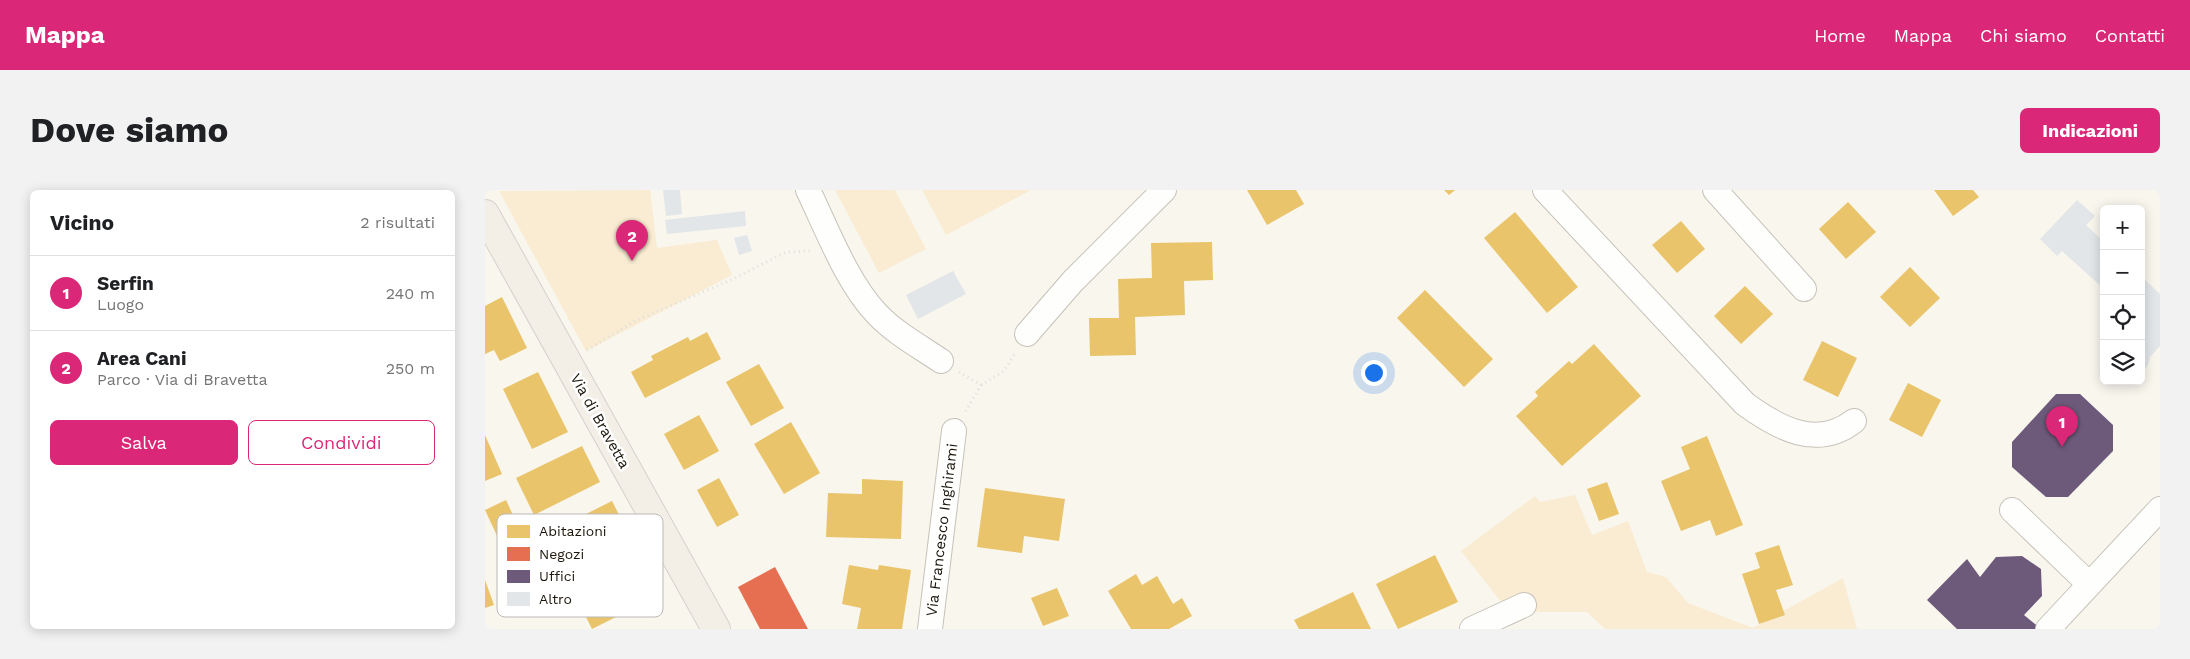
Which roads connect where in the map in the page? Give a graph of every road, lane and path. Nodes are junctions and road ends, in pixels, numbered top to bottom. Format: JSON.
{"nodes":[{"id":1,"x":809,"y":190,"type":"edge"},
{"id":2,"x":1164,"y":190,"type":"edge"},
{"id":3,"x":1545,"y":190,"type":"edge"},
{"id":4,"x":1715,"y":190,"type":"edge"},
{"id":5,"x":485,"y":214,"type":"edge"},
{"id":6,"x":838,"y":250,"type":"junction"},
{"id":7,"x":1804,"y":290,"type":"dead end"},
{"id":8,"x":1027,"y":334,"type":"joint"},
{"id":9,"x":941,"y":361,"type":"joint"},
{"id":10,"x":567,"y":362,"type":"junction"},
{"id":11,"x":981,"y":385,"type":"junction"},
{"id":12,"x":1854,"y":421,"type":"dead end"},
{"id":13,"x":954,"y":431,"type":"joint"},
{"id":14,"x":2160,"y":508,"type":"edge"},
{"id":15,"x":2012,"y":510,"type":"dead end"},
{"id":16,"x":652,"y":514,"type":"edge"},
{"id":17,"x":663,"y":534,"type":"edge"},
{"id":18,"x":2089,"y":584,"type":"junction"},
{"id":19,"x":1524,"y":605,"type":"dead end"},
{"id":20,"x":716,"y":629,"type":"edge"},
{"id":21,"x":929,"y":629,"type":"edge"},
{"id":22,"x":1472,"y":629,"type":"edge"},
{"id":23,"x":2048,"y":629,"type":"edge"}],
"edges":[{"from":1,"to":6,"type":"street"},
{"from":2,"to":8,"type":"street"},
{"from":3,"to":12,"type":"street"},
{"from":4,"to":7,"type":"street"},
{"from":5,"to":10,"type":"main road","name":"Via di Bravetta"},
{"from":6,"to":9,"type":"street"},
{"from":6,"to":10,"type":"path"},
{"from":8,"to":11,"type":"path"},
{"from":9,"to":11,"type":"path"},
{"from":10,"to":16,"type":"main road","name":"Via di Bravetta"},
{"from":11,"to":13,"type":"path"},
{"from":13,"to":21,"type":"street","name":"Via Francesco Inghirami"},
{"from":14,"to":18,"type":"street"},
{"from":15,"to":18,"type":"street"},
{"from":17,"to":20,"type":"main road","name":"Via di Bravetta"},
{"from":18,"to":23,"type":"street"},
{"from":19,"to":22,"type":"street"}]}
